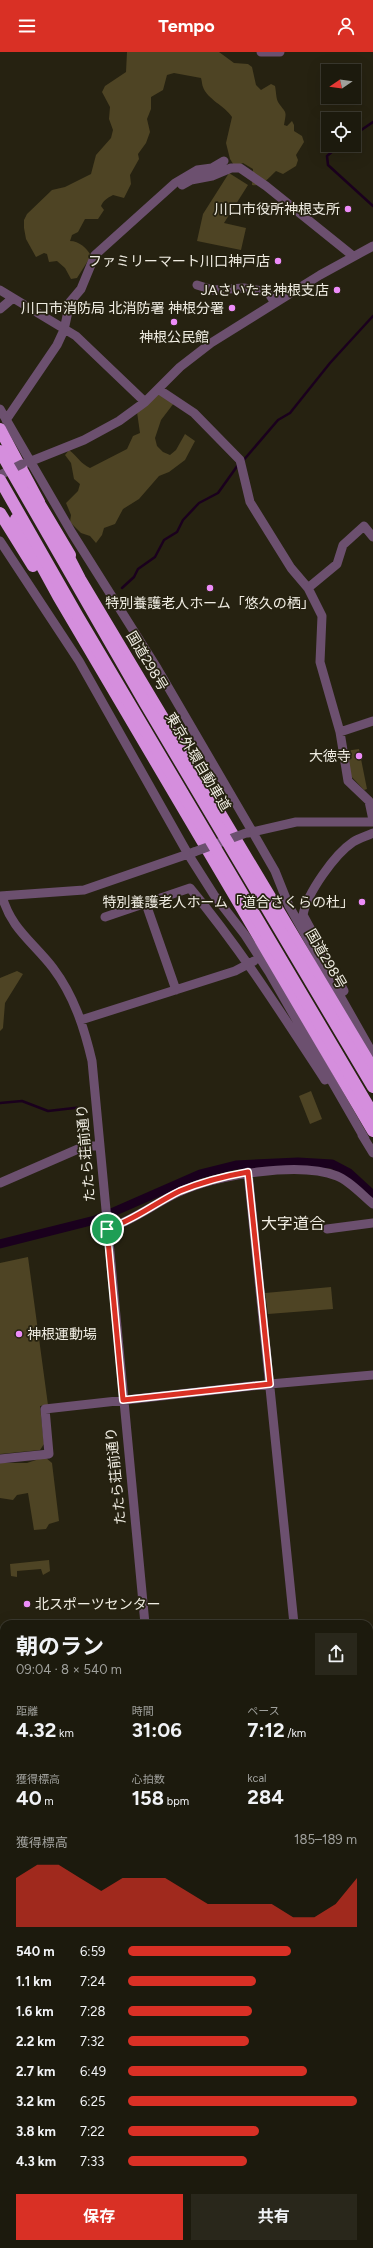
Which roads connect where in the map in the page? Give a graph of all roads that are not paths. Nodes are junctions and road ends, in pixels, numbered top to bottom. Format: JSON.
{"nodes":[{"id":1,"x":261,"y":52,"type":"edge"},
{"id":2,"x":280,"y":52,"type":"edge"},
{"id":3,"x":224,"y":161,"type":"dead end"},
{"id":4,"x":170,"y":187,"type":"junction"},
{"id":5,"x":373,"y":246,"type":"edge"},
{"id":6,"x":353,"y":256,"type":"junction"},
{"id":7,"x":198,"y":285,"type":"dead end"},
{"id":8,"x":0,"y":290,"type":"edge"},
{"id":9,"x":13,"y":298,"type":"junction"},
{"id":10,"x":275,"y":303,"type":"junction"},
{"id":11,"x":0,"y":309,"type":"edge"},
{"id":12,"x":64,"y":330,"type":"junction"},
{"id":13,"x":158,"y":389,"type":"junction"},
{"id":14,"x":145,"y":402,"type":"junction"},
{"id":15,"x":0,"y":409,"type":"edge"},
{"id":16,"x":3,"y":424,"type":"edge"},
{"id":17,"x":0,"y":441,"type":"edge"},
{"id":18,"x":0,"y":451,"type":"edge"},
{"id":19,"x":26,"y":463,"type":"junction"},
{"id":20,"x":0,"y":475,"type":"edge"},
{"id":21,"x":0,"y":480,"type":"edge"},
{"id":22,"x":0,"y":490,"type":"edge"},
{"id":23,"x":0,"y":513,"type":"edge"},
{"id":24,"x":373,"y":537,"type":"edge"},
{"id":25,"x":0,"y":541,"type":"edge"},
{"id":26,"x":308,"y":588,"type":"junction"},
{"id":27,"x":373,"y":721,"type":"edge"},
{"id":28,"x":340,"y":732,"type":"junction"},
{"id":29,"x":373,"y":821,"type":"edge"},
{"id":30,"x":249,"y":832,"type":"junction"},
{"id":31,"x":373,"y":833,"type":"edge"},
{"id":32,"x":191,"y":853,"type":"junction"},
{"id":33,"x":1,"y":896,"type":"edge"},
{"id":34,"x":146,"y":904,"type":"junction"},
{"id":35,"x":105,"y":917,"type":"dead end"},
{"id":36,"x":285,"y":919,"type":"junction"},
{"id":37,"x":258,"y":935,"type":"junction"},
{"id":38,"x":252,"y":962,"type":"junction"},
{"id":39,"x":176,"y":990,"type":"junction"},
{"id":40,"x":81,"y":1020,"type":"junction"},
{"id":41,"x":373,"y":1050,"type":"edge"},
{"id":42,"x":373,"y":1054,"type":"edge"},
{"id":43,"x":373,"y":1069,"type":"edge"},
{"id":44,"x":373,"y":1087,"type":"edge"},
{"id":45,"x":373,"y":1114,"type":"edge"},
{"id":46,"x":369,"y":1135,"type":"edge"},
{"id":47,"x":100,"y":1146,"type":"junction"},
{"id":48,"x":373,"y":1153,"type":"edge"},
{"id":49,"x":248,"y":1172,"type":"junction"},
{"id":50,"x":0,"y":1183,"type":"edge"},
{"id":51,"x":373,"y":1204,"type":"edge"},
{"id":52,"x":373,"y":1223,"type":"edge"},
{"id":53,"x":106,"y":1226,"type":"junction"},
{"id":54,"x":327,"y":1229,"type":"dead end"},
{"id":55,"x":373,"y":1375,"type":"edge"},
{"id":56,"x":270,"y":1384,"type":"junction"},
{"id":57,"x":123,"y":1400,"type":"junction"},
{"id":58,"x":0,"y":1459,"type":"edge"},
{"id":59,"x":145,"y":1620,"type":"edge"},
{"id":60,"x":294,"y":1620,"type":"edge"}],
"edges":[{"from":1,"to":2,"type":"street"},
{"from":3,"to":4,"type":"street"},
{"from":4,"to":6,"type":"street"},
{"from":4,"to":12,"type":"street"},
{"from":5,"to":6,"type":"street"},
{"from":6,"to":10,"type":"street"},
{"from":7,"to":10,"type":"street"},
{"from":8,"to":9,"type":"street"},
{"from":9,"to":11,"type":"street"},
{"from":9,"to":12,"type":"street"},
{"from":10,"to":13,"type":"street"},
{"from":12,"to":14,"type":"street"},
{"from":12,"to":16,"type":"street"},
{"from":13,"to":14,"type":"street"},
{"from":13,"to":26,"type":"street"},
{"from":14,"to":19,"type":"street"},
{"from":15,"to":16,"type":"street"},
{"from":16,"to":19,"type":"street"},
{"from":16,"to":36,"type":"highway","name":"国道298号"},
{"from":17,"to":36,"type":"highway","bridge":true},
{"from":18,"to":44,"type":"highway","name":"東京外環自動車道","bridge":true},
{"from":19,"to":20,"type":"street","bridge":true},
{"from":19,"to":30,"type":"street"},
{"from":21,"to":45,"type":"highway","name":"東京外環自動車道","bridge":true},
{"from":22,"to":37,"type":"highway"},
{"from":23,"to":37,"type":"highway"},
{"from":24,"to":26,"type":"street"},
{"from":25,"to":32,"type":"street"},
{"from":26,"to":28,"type":"street"},
{"from":27,"to":28,"type":"street"},
{"from":28,"to":29,"type":"street"},
{"from":29,"to":30,"type":"street"},
{"from":30,"to":32,"type":"street","bridge":true},
{"from":30,"to":42,"type":"street"},
{"from":31,"to":41,"type":"street"},
{"from":32,"to":33,"type":"street"},
{"from":32,"to":46,"type":"street"},
{"from":33,"to":40,"type":"street","name":"たたら荘前通り"},
{"from":34,"to":35,"type":"street"},
{"from":34,"to":38,"type":"street"},
{"from":34,"to":39,"type":"street"},
{"from":36,"to":43,"type":"highway","name":"国道298号"},
{"from":37,"to":46,"type":"highway"},
{"from":38,"to":39,"type":"street"},
{"from":38,"to":46,"type":"street"},
{"from":39,"to":40,"type":"street"},
{"from":40,"to":47,"type":"street","name":"たたら荘前通り"},
{"from":46,"to":48,"type":"street"},
{"from":47,"to":50,"type":"street"},
{"from":47,"to":53,"type":"street","name":"たたら荘前通り"},
{"from":49,"to":51,"type":"street"},
{"from":49,"to":53,"type":"street"},
{"from":49,"to":56,"type":"street"},
{"from":52,"to":54,"type":"street"},
{"from":53,"to":57,"type":"street","name":"たたら荘前通り"},
{"from":55,"to":56,"type":"street"},
{"from":56,"to":57,"type":"street"},
{"from":56,"to":60,"type":"street"},
{"from":57,"to":58,"type":"street"},
{"from":57,"to":59,"type":"street","name":"たたら荘前通り"}]}
